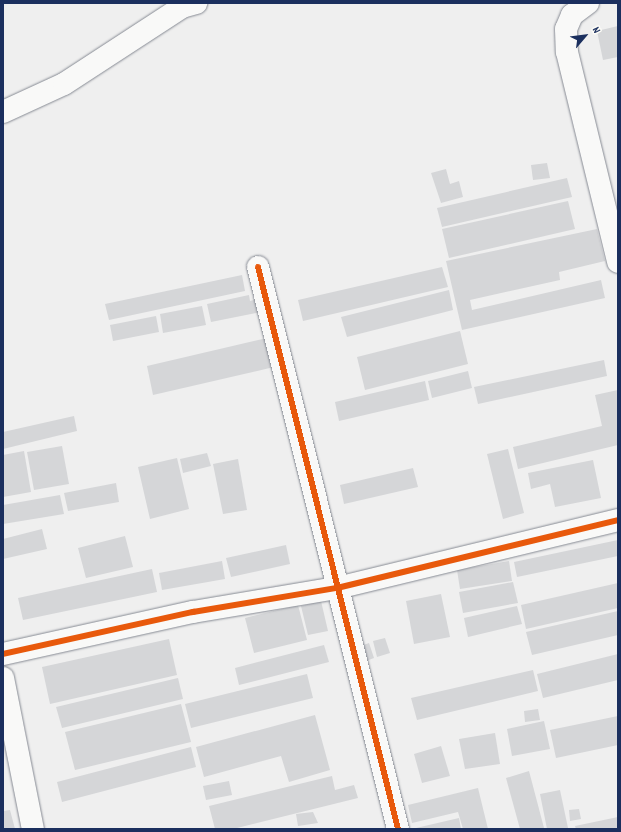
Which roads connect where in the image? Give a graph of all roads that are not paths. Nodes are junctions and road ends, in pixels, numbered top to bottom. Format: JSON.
{"nodes":[{"id":1,"x":196,"y":3,"type":"edge"},
{"id":2,"x":588,"y":3,"type":"edge"},
{"id":3,"x":3,"y":112,"type":"edge"},
{"id":4,"x":618,"y":262,"type":"edge"},
{"id":5,"x":258,"y":267,"type":"dead end"},
{"id":6,"x":618,"y":520,"type":"edge"},
{"id":7,"x":337,"y":588,"type":"junction"},
{"id":8,"x":3,"y":654,"type":"edge"},
{"id":9,"x":3,"y":678,"type":"edge"},
{"id":10,"x":33,"y":829,"type":"edge"},
{"id":11,"x":398,"y":829,"type":"edge"}],
"edges":[{"from":1,"to":3,"type":"street"},
{"from":2,"to":4,"type":"street"},
{"from":5,"to":7,"type":"street"},
{"from":6,"to":7,"type":"street"},
{"from":7,"to":8,"type":"street"},
{"from":7,"to":11,"type":"street"},
{"from":9,"to":10,"type":"street"}]}
